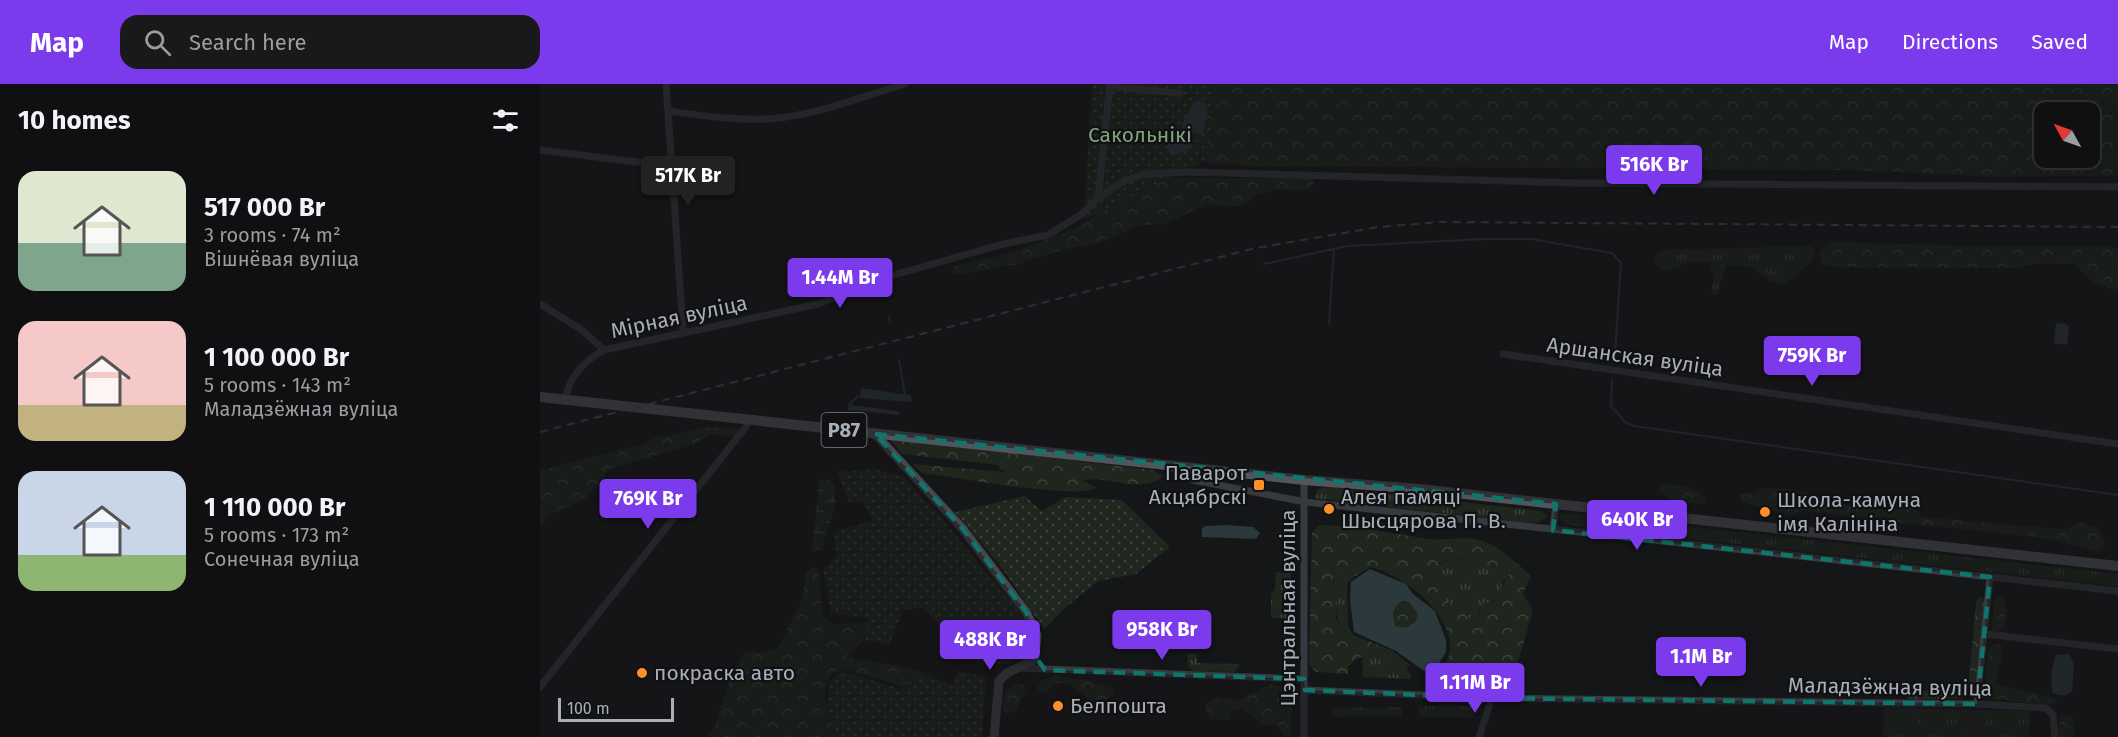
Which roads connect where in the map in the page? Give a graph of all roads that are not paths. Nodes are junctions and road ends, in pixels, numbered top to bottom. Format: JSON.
{"nodes":[{"id":1,"x":666,"y":84,"type":"edge"},
{"id":2,"x":905,"y":84,"type":"edge"},
{"id":3,"x":1110,"y":86,"type":"edge"},
{"id":4,"x":1180,"y":93,"type":"dead end"},
{"id":5,"x":668,"y":111,"type":"junction"},
{"id":6,"x":540,"y":150,"type":"edge"},
{"id":7,"x":673,"y":174,"type":"junction"},
{"id":8,"x":2118,"y":187,"type":"edge"},
{"id":9,"x":1098,"y":198,"type":"junction"},
{"id":10,"x":540,"y":304,"type":"edge"},
{"id":11,"x":684,"y":331,"type":"junction"},
{"id":12,"x":604,"y":350,"type":"junction"},
{"id":13,"x":1503,"y":354,"type":"dead end"},
{"id":14,"x":540,"y":397,"type":"edge"},
{"id":15,"x":565,"y":400,"type":"junction"},
{"id":16,"x":749,"y":420,"type":"junction"},
{"id":17,"x":875,"y":434,"type":"junction"},
{"id":18,"x":2118,"y":444,"type":"edge"},
{"id":19,"x":1169,"y":466,"type":"junction"},
{"id":20,"x":1304,"y":480,"type":"junction"},
{"id":21,"x":1305,"y":502,"type":"junction"},
{"id":22,"x":1556,"y":504,"type":"junction"},
{"id":23,"x":1553,"y":530,"type":"junction"},
{"id":24,"x":2118,"y":566,"type":"edge"},
{"id":25,"x":1990,"y":577,"type":"junction"},
{"id":26,"x":2118,"y":591,"type":"edge"},
{"id":27,"x":1985,"y":634,"type":"junction"},
{"id":28,"x":2118,"y":649,"type":"edge"},
{"id":29,"x":1035,"y":656,"type":"junction"},
{"id":30,"x":1017,"y":668,"type":"junction"},
{"id":31,"x":1045,"y":670,"type":"junction"},
{"id":32,"x":1304,"y":679,"type":"junction"},
{"id":33,"x":540,"y":687,"type":"edge"},
{"id":34,"x":1305,"y":690,"type":"junction"},
{"id":35,"x":1492,"y":698,"type":"junction"},
{"id":36,"x":1977,"y":704,"type":"junction"},
{"id":37,"x":993,"y":737,"type":"edge"},
{"id":38,"x":1304,"y":737,"type":"edge"},
{"id":39,"x":1479,"y":737,"type":"edge"},
{"id":40,"x":2055,"y":737,"type":"edge"}],
"edges":[{"from":1,"to":5,"type":"street"},
{"from":2,"to":5,"type":"street"},
{"from":3,"to":4,"type":"street"},
{"from":3,"to":9,"type":"street"},
{"from":5,"to":7,"type":"street"},
{"from":6,"to":7,"type":"street"},
{"from":7,"to":11,"type":"street"},
{"from":8,"to":9,"type":"street","name":"Мірная вуліца"},
{"from":9,"to":11,"type":"street","name":"Мірная вуліца"},
{"from":10,"to":12,"type":"street"},
{"from":11,"to":12,"type":"street","name":"Мірная вуліца"},
{"from":12,"to":15,"type":"street","name":"Мірная вуліца"},
{"from":13,"to":18,"type":"street","name":"Аршанская вуліца"},
{"from":14,"to":15,"type":"main road","number":"Р87"},
{"from":15,"to":16,"type":"main road","number":"Р87"},
{"from":16,"to":17,"type":"main road","number":"Р87"},
{"from":16,"to":33,"type":"street"},
{"from":17,"to":19,"type":"main road","number":"Р87"},
{"from":17,"to":29,"type":"street"},
{"from":19,"to":20,"type":"main road","number":"Р87"},
{"from":19,"to":21,"type":"street"},
{"from":20,"to":21,"type":"street","name":"Цэнтральная вуліца"},
{"from":20,"to":22,"type":"main road","number":"Р87"},
{"from":21,"to":23,"type":"street"},
{"from":21,"to":32,"type":"street","name":"Цэнтральная вуліца"},
{"from":22,"to":23,"type":"street"},
{"from":22,"to":24,"type":"main road","number":"Р87"},
{"from":23,"to":25,"type":"street"},
{"from":25,"to":26,"type":"street"},
{"from":25,"to":27,"type":"street"},
{"from":27,"to":28,"type":"street"},
{"from":27,"to":36,"type":"street"},
{"from":29,"to":30,"type":"street"},
{"from":29,"to":31,"type":"street"},
{"from":30,"to":31,"type":"street"},
{"from":30,"to":37,"type":"street"},
{"from":31,"to":32,"type":"street"},
{"from":32,"to":34,"type":"street","name":"Цэнтральная вуліца"},
{"from":34,"to":35,"type":"street","name":"Маладзёжная вуліца"},
{"from":34,"to":38,"type":"street","name":"Цэнтральная вуліца"},
{"from":35,"to":36,"type":"street","name":"Маладзёжная вуліца"},
{"from":35,"to":39,"type":"street"},
{"from":36,"to":40,"type":"street","name":"Маладзёжная вуліца"}]}
